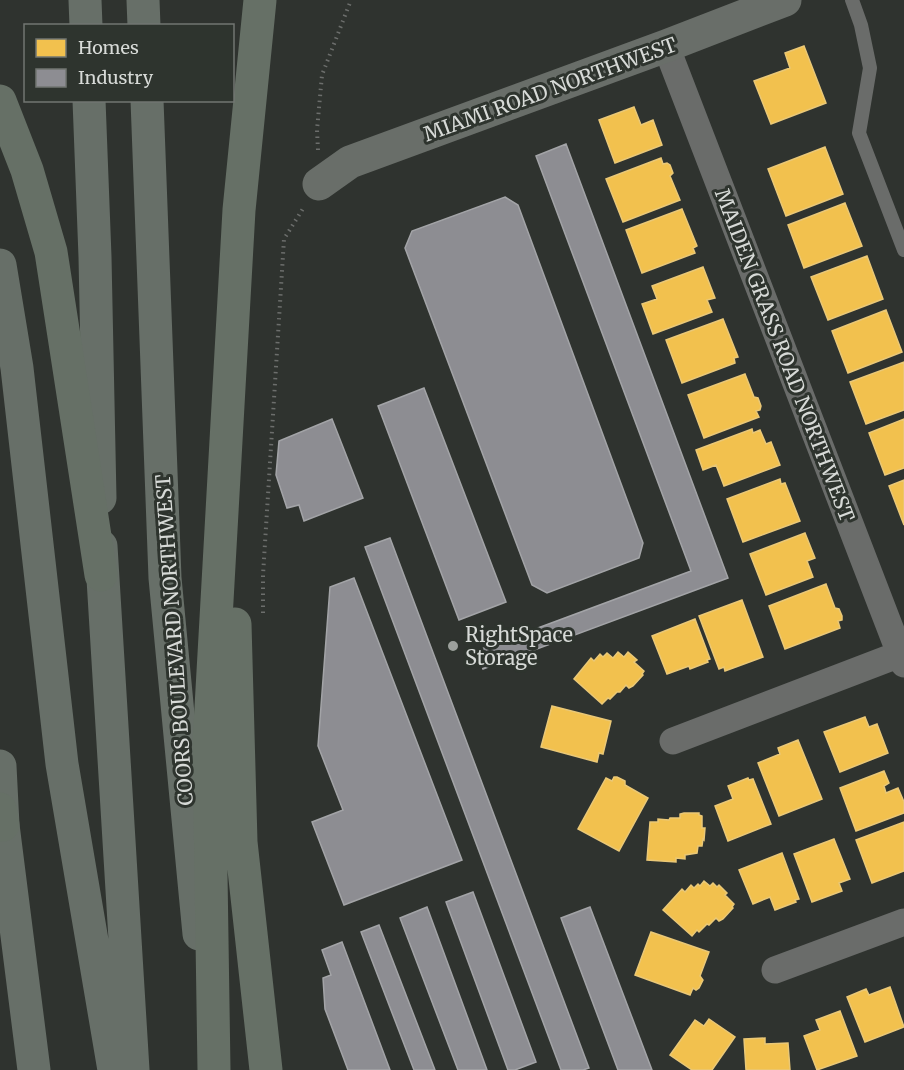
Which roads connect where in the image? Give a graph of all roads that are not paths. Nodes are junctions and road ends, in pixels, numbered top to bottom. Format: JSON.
{"nodes":[{"id":1,"x":86,"y":0,"type":"edge"},
{"id":2,"x":143,"y":0,"type":"edge"},
{"id":3,"x":260,"y":0,"type":"edge"},
{"id":4,"x":785,"y":0,"type":"edge"},
{"id":5,"x":852,"y":0,"type":"edge"},
{"id":6,"x":86,"y":24,"type":"edge"},
{"id":7,"x":144,"y":24,"type":"edge"},
{"id":8,"x":666,"y":46,"type":"junction"},
{"id":9,"x":0,"y":101,"type":"edge"},
{"id":10,"x":89,"y":102,"type":"edge"},
{"id":11,"x":147,"y":102,"type":"edge"},
{"id":12,"x":319,"y":184,"type":"road end"},
{"id":13,"x":904,"y":250,"type":"edge"},
{"id":14,"x":0,"y":265,"type":"edge"},
{"id":15,"x":218,"y":565,"type":"junction"},
{"id":16,"x":101,"y":575,"type":"junction"},
{"id":17,"x":902,"y":659,"type":"edge"},
{"id":18,"x":673,"y":741,"type":"dead end"},
{"id":19,"x":0,"y":766,"type":"edge"},
{"id":20,"x":1,"y":817,"type":"edge"},
{"id":21,"x":904,"y":922,"type":"edge"},
{"id":22,"x":775,"y":970,"type":"dead end"},
{"id":23,"x":34,"y":1070,"type":"edge"},
{"id":24,"x":114,"y":1070,"type":"edge"},
{"id":25,"x":133,"y":1070,"type":"edge"},
{"id":26,"x":213,"y":1070,"type":"edge"},
{"id":27,"x":266,"y":1070,"type":"edge"}],
"edges":[{"from":1,"to":6,"type":"main road"},
{"from":2,"to":7,"type":"main road"},
{"from":3,"to":15,"type":"highway"},
{"from":4,"to":8,"type":"street","name":"MIAMI ROAD NORTHWEST"},
{"from":5,"to":13,"type":"lane"},
{"from":8,"to":12,"type":"street","name":"MIAMI ROAD NORTHWEST"},
{"from":8,"to":17,"type":"street","name":"MAIDEN GRASS ROAD NORTHWEST"},
{"from":9,"to":16,"type":"highway"},
{"from":10,"to":16,"type":"main road"},
{"from":11,"to":26,"type":"main road","name":"COORS BOULEVARD NORTHWEST"},
{"from":14,"to":24,"type":"main road"},
{"from":15,"to":26,"type":"highway"},
{"from":15,"to":27,"type":"highway"},
{"from":16,"to":25,"type":"main road"},
{"from":17,"to":18,"type":"street"},
{"from":19,"to":20,"type":"main road"},
{"from":20,"to":23,"type":"main road"},
{"from":21,"to":22,"type":"street"}]}
